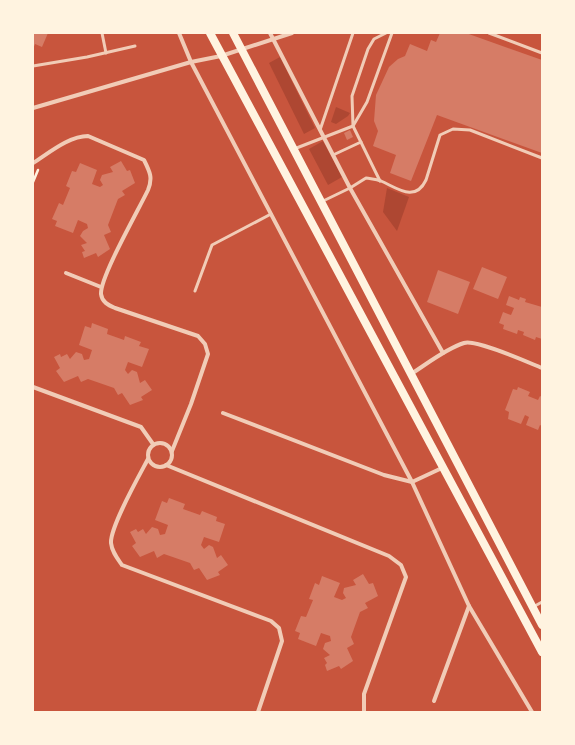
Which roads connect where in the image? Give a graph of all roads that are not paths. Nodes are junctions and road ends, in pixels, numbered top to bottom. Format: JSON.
{"nodes":[{"id":1,"x":102,"y":33,"type":"edge"},
{"id":2,"x":179,"y":33,"type":"edge"},
{"id":3,"x":210,"y":33,"type":"edge"},
{"id":4,"x":233,"y":33,"type":"edge"},
{"id":5,"x":270,"y":33,"type":"edge"},
{"id":6,"x":292,"y":33,"type":"edge"},
{"id":7,"x":353,"y":33,"type":"edge"},
{"id":8,"x":386,"y":33,"type":"edge"},
{"id":9,"x":392,"y":33,"type":"edge"},
{"id":10,"x":489,"y":33,"type":"edge"},
{"id":11,"x":273,"y":39,"type":"junction"},
{"id":12,"x":135,"y":46,"type":"dead end"},
{"id":13,"x":241,"y":50,"type":"junction"},
{"id":14,"x":106,"y":52,"type":"junction"},
{"id":15,"x":542,"y":52,"type":"edge"},
{"id":16,"x":222,"y":56,"type":"junction"},
{"id":17,"x":191,"y":62,"type":"junction"},
{"id":18,"x":33,"y":66,"type":"edge"},
{"id":19,"x":33,"y":108,"type":"edge"},
{"id":20,"x":353,"y":126,"type":"junction"},
{"id":21,"x":320,"y":130,"type":"junction"},
{"id":22,"x":324,"y":138,"type":"junction"},
{"id":23,"x":361,"y":142,"type":"junction"},
{"id":24,"x":293,"y":149,"type":"junction"},
{"id":25,"x":333,"y":155,"type":"junction"},
{"id":26,"x":542,"y":158,"type":"edge"},
{"id":27,"x":33,"y":163,"type":"edge"},
{"id":28,"x":380,"y":181,"type":"junction"},
{"id":29,"x":350,"y":188,"type":"junction"},
{"id":30,"x":320,"y":202,"type":"junction"},
{"id":31,"x":271,"y":214,"type":"junction"},
{"id":32,"x":66,"y":273,"type":"dead end"},
{"id":33,"x":101,"y":287,"type":"junction"},
{"id":34,"x":195,"y":291,"type":"dead end"},
{"id":35,"x":443,"y":353,"type":"junction"},
{"id":36,"x":542,"y":368,"type":"edge"},
{"id":37,"x":411,"y":374,"type":"junction"},
{"id":38,"x":33,"y":387,"type":"edge"},
{"id":39,"x":222,"y":413,"type":"dead end"},
{"id":40,"x":154,"y":444,"type":"junction"},
{"id":41,"x":172,"y":451,"type":"junction"},
{"id":42,"x":148,"y":459,"type":"junction"},
{"id":43,"x":166,"y":465,"type":"junction"},
{"id":44,"x":442,"y":468,"type":"junction"},
{"id":45,"x":412,"y":482,"type":"junction"},
{"id":46,"x":542,"y":602,"type":"edge"},
{"id":47,"x":469,"y":606,"type":"junction"},
{"id":48,"x":533,"y":608,"type":"junction"},
{"id":49,"x":542,"y":625,"type":"edge"},
{"id":50,"x":542,"y":652,"type":"edge"},
{"id":51,"x":434,"y":701,"type":"dead end"},
{"id":52,"x":258,"y":712,"type":"edge"},
{"id":53,"x":364,"y":712,"type":"edge"},
{"id":54,"x":532,"y":712,"type":"edge"}],
"edges":[{"from":1,"to":14,"type":"lane"},
{"from":2,"to":17,"type":"street"},
{"from":3,"to":16,"type":"main road"},
{"from":4,"to":13,"type":"main road"},
{"from":5,"to":11,"type":"street"},
{"from":6,"to":11,"type":"street"},
{"from":7,"to":21,"type":"lane"},
{"from":8,"to":20,"type":"lane"},
{"from":9,"to":20,"type":"lane"},
{"from":10,"to":15,"type":"lane"},
{"from":11,"to":13,"type":"street"},
{"from":11,"to":21,"type":"street"},
{"from":12,"to":14,"type":"lane"},
{"from":13,"to":16,"type":"street"},
{"from":13,"to":24,"type":"main road"},
{"from":14,"to":18,"type":"lane"},
{"from":16,"to":17,"type":"street"},
{"from":16,"to":44,"type":"main road"},
{"from":17,"to":19,"type":"street"},
{"from":17,"to":31,"type":"street"},
{"from":20,"to":22,"type":"lane"},
{"from":20,"to":23,"type":"lane"},
{"from":21,"to":22,"type":"street"},
{"from":22,"to":24,"type":"lane"},
{"from":22,"to":25,"type":"street"},
{"from":23,"to":25,"type":"lane"},
{"from":23,"to":28,"type":"lane"},
{"from":24,"to":30,"type":"main road"},
{"from":25,"to":29,"type":"street"},
{"from":26,"to":28,"type":"lane"},
{"from":27,"to":33,"type":"street"},
{"from":28,"to":29,"type":"lane"},
{"from":29,"to":30,"type":"lane"},
{"from":29,"to":35,"type":"street"},
{"from":30,"to":37,"type":"main road"},
{"from":31,"to":34,"type":"lane"},
{"from":31,"to":45,"type":"street"},
{"from":32,"to":33,"type":"street"},
{"from":33,"to":41,"type":"street"},
{"from":35,"to":36,"type":"street"},
{"from":35,"to":37,"type":"street"},
{"from":37,"to":48,"type":"main road"},
{"from":38,"to":40,"type":"street"},
{"from":39,"to":45,"type":"street"},
{"from":40,"to":41,"type":"street"},
{"from":40,"to":42,"type":"street"},
{"from":41,"to":43,"type":"street"},
{"from":42,"to":43,"type":"street"},
{"from":42,"to":52,"type":"street"},
{"from":43,"to":53,"type":"street"},
{"from":44,"to":45,"type":"street"},
{"from":44,"to":50,"type":"main road"},
{"from":45,"to":47,"type":"street"},
{"from":46,"to":48,"type":"lane"},
{"from":47,"to":51,"type":"street"},
{"from":47,"to":54,"type":"street"},
{"from":48,"to":49,"type":"main road"}]}
